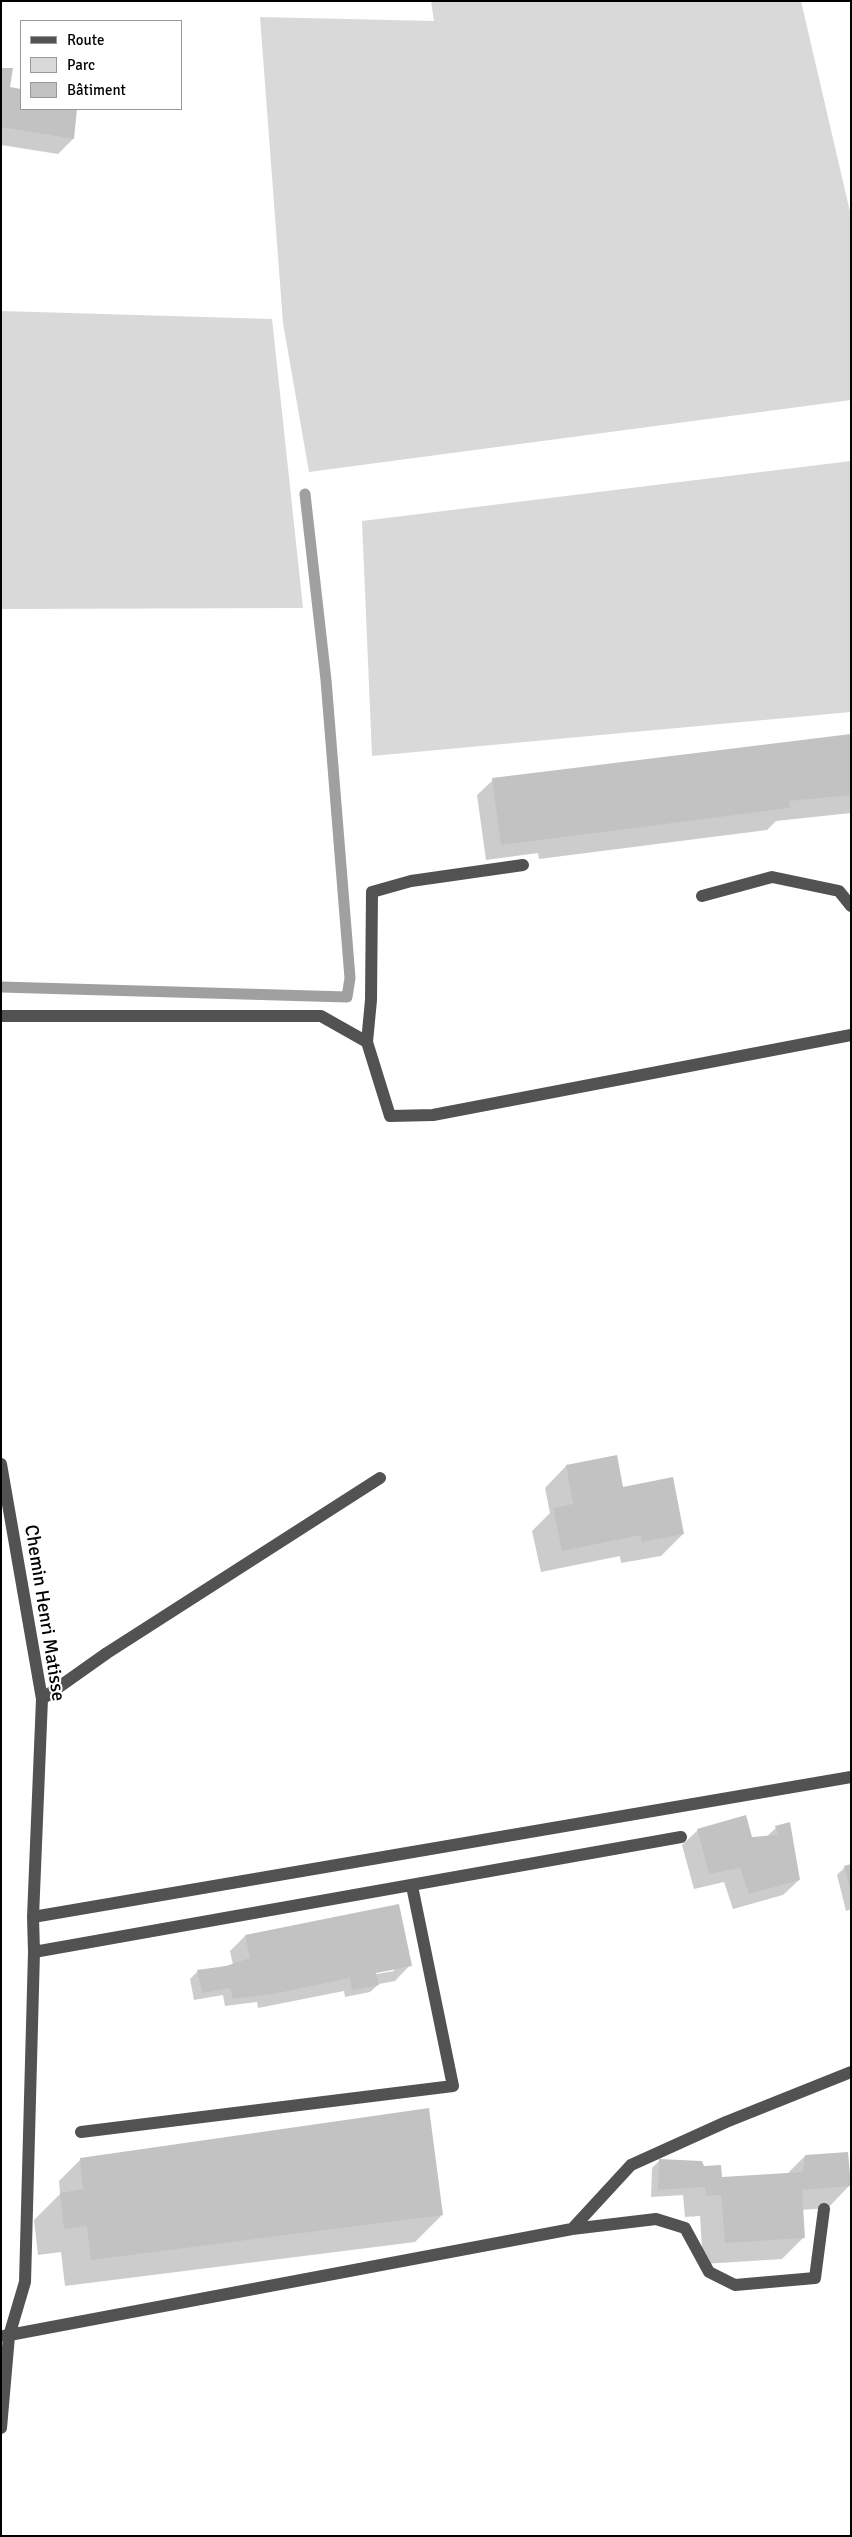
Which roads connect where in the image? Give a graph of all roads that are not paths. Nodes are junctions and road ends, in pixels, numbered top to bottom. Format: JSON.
{"nodes":[{"id":1,"x":523,"y":865,"type":"dead end"},
{"id":2,"x":702,"y":896,"type":"dead end"},
{"id":3,"x":851,"y":906,"type":"edge"},
{"id":4,"x":1,"y":1016,"type":"edge"},
{"id":5,"x":851,"y":1035,"type":"edge"},
{"id":6,"x":367,"y":1042,"type":"junction"},
{"id":7,"x":1,"y":1464,"type":"edge"},
{"id":8,"x":380,"y":1478,"type":"dead end"},
{"id":9,"x":42,"y":1699,"type":"junction"},
{"id":10,"x":851,"y":1777,"type":"edge"},
{"id":11,"x":681,"y":1837,"type":"dead end"},
{"id":12,"x":412,"y":1886,"type":"junction"},
{"id":13,"x":33,"y":1917,"type":"junction"},
{"id":14,"x":34,"y":1952,"type":"junction"},
{"id":15,"x":851,"y":2072,"type":"edge"},
{"id":16,"x":80,"y":2132,"type":"dead end"},
{"id":17,"x":824,"y":2209,"type":"dead end"},
{"id":18,"x":572,"y":2229,"type":"junction"},
{"id":19,"x":5,"y":2336,"type":"edge"},
{"id":20,"x":1,"y":2428,"type":"edge"}],
"edges":[{"from":1,"to":6,"type":"street"},
{"from":2,"to":3,"type":"street"},
{"from":4,"to":6,"type":"street"},
{"from":5,"to":6,"type":"street"},
{"from":7,"to":9,"type":"street","name":"Chemin Henri Matisse"},
{"from":8,"to":9,"type":"street"},
{"from":9,"to":13,"type":"street","name":"Chemin Henri Matisse"},
{"from":10,"to":13,"type":"street"},
{"from":11,"to":12,"type":"street"},
{"from":12,"to":14,"type":"street"},
{"from":12,"to":16,"type":"street"},
{"from":13,"to":14,"type":"street","name":"Chemin Henri Matisse"},
{"from":14,"to":19,"type":"street","name":"Chemin Henri Matisse"},
{"from":15,"to":18,"type":"street"},
{"from":17,"to":18,"type":"street"},
{"from":18,"to":19,"type":"street"},
{"from":19,"to":20,"type":"street","name":"Chemin Henri Matisse"}]}
